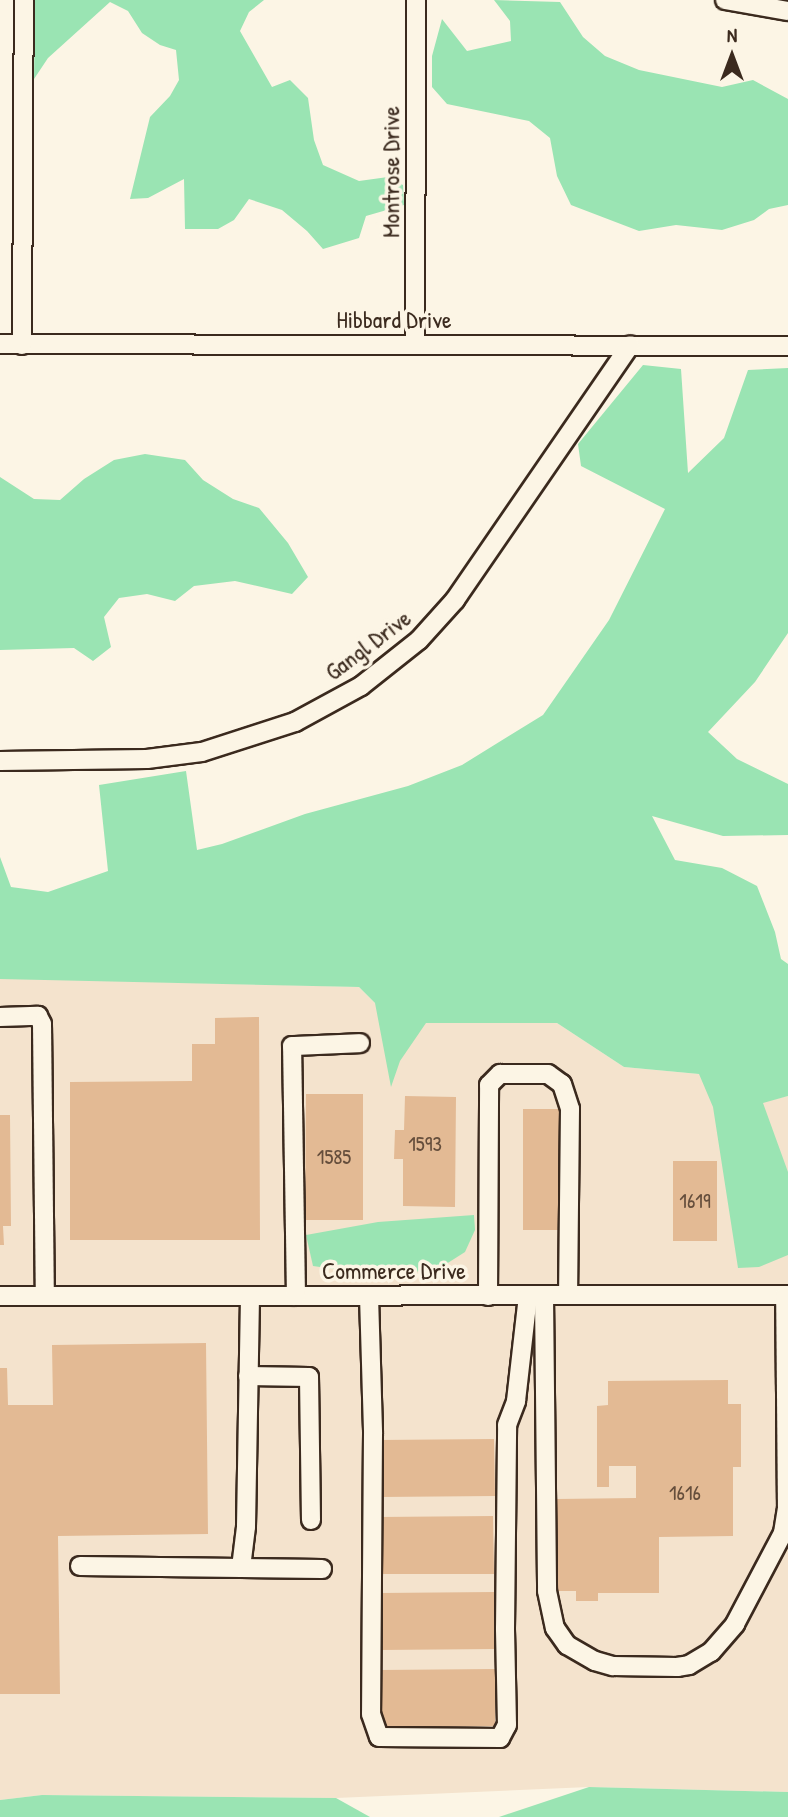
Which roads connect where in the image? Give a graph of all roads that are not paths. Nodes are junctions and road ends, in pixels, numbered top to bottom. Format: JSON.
{"nodes":[{"id":1,"x":24,"y":0,"type":"edge"},
{"id":2,"x":416,"y":0,"type":"edge"},
{"id":3,"x":725,"y":0,"type":"edge"},
{"id":4,"x":788,"y":10,"type":"edge"},
{"id":5,"x":0,"y":344,"type":"edge"},
{"id":6,"x":22,"y":345,"type":"junction"},
{"id":7,"x":415,"y":345,"type":"junction"},
{"id":8,"x":630,"y":345,"type":"junction"},
{"id":9,"x":788,"y":346,"type":"edge"},
{"id":10,"x":0,"y":761,"type":"edge"},
{"id":11,"x":0,"y":1017,"type":"edge"},
{"id":12,"x":360,"y":1043,"type":"dead end"},
{"id":13,"x":568,"y":1295,"type":"junction"},
{"id":14,"x":787,"y":1295,"type":"edge"},
{"id":15,"x":0,"y":1296,"type":"edge"},
{"id":16,"x":45,"y":1296,"type":"junction"},
{"id":17,"x":296,"y":1296,"type":"junction"},
{"id":18,"x":369,"y":1296,"type":"junction"},
{"id":19,"x":488,"y":1296,"type":"junction"},
{"id":20,"x":536,"y":1296,"type":"junction"},
{"id":21,"x":250,"y":1297,"type":"junction"},
{"id":22,"x":248,"y":1376,"type":"junction"},
{"id":23,"x":311,"y":1520,"type":"dead end"},
{"id":24,"x":80,"y":1566,"type":"dead end"},
{"id":25,"x":241,"y":1568,"type":"junction"},
{"id":26,"x":323,"y":1569,"type":"dead end"}],
"edges":[{"from":1,"to":6,"type":"street"},
{"from":2,"to":7,"type":"street","name":"Montrose Drive"},
{"from":3,"to":4,"type":"street"},
{"from":5,"to":6,"type":"street","name":"Hibbard Drive"},
{"from":6,"to":7,"type":"street","name":"Hibbard Drive"},
{"from":7,"to":8,"type":"street","name":"Hibbard Drive"},
{"from":8,"to":9,"type":"street","name":"Hibbard Drive"},
{"from":8,"to":10,"type":"street","name":"Gangl Drive"},
{"from":11,"to":16,"type":"street"},
{"from":12,"to":17,"type":"street"},
{"from":13,"to":14,"type":"street","name":"Commerce Drive"},
{"from":13,"to":19,"type":"street"},
{"from":13,"to":20,"type":"street","name":"Commerce Drive"},
{"from":14,"to":20,"type":"street"},
{"from":15,"to":16,"type":"street","name":"Commerce Drive"},
{"from":16,"to":21,"type":"street","name":"Commerce Drive"},
{"from":17,"to":18,"type":"street","name":"Commerce Drive"},
{"from":17,"to":21,"type":"street","name":"Commerce Drive"},
{"from":18,"to":19,"type":"street","name":"Commerce Drive"},
{"from":18,"to":20,"type":"street"},
{"from":19,"to":20,"type":"street","name":"Commerce Drive"},
{"from":21,"to":22,"type":"street"},
{"from":22,"to":23,"type":"street"},
{"from":22,"to":25,"type":"street"},
{"from":24,"to":25,"type":"street"},
{"from":25,"to":26,"type":"street"}]}
